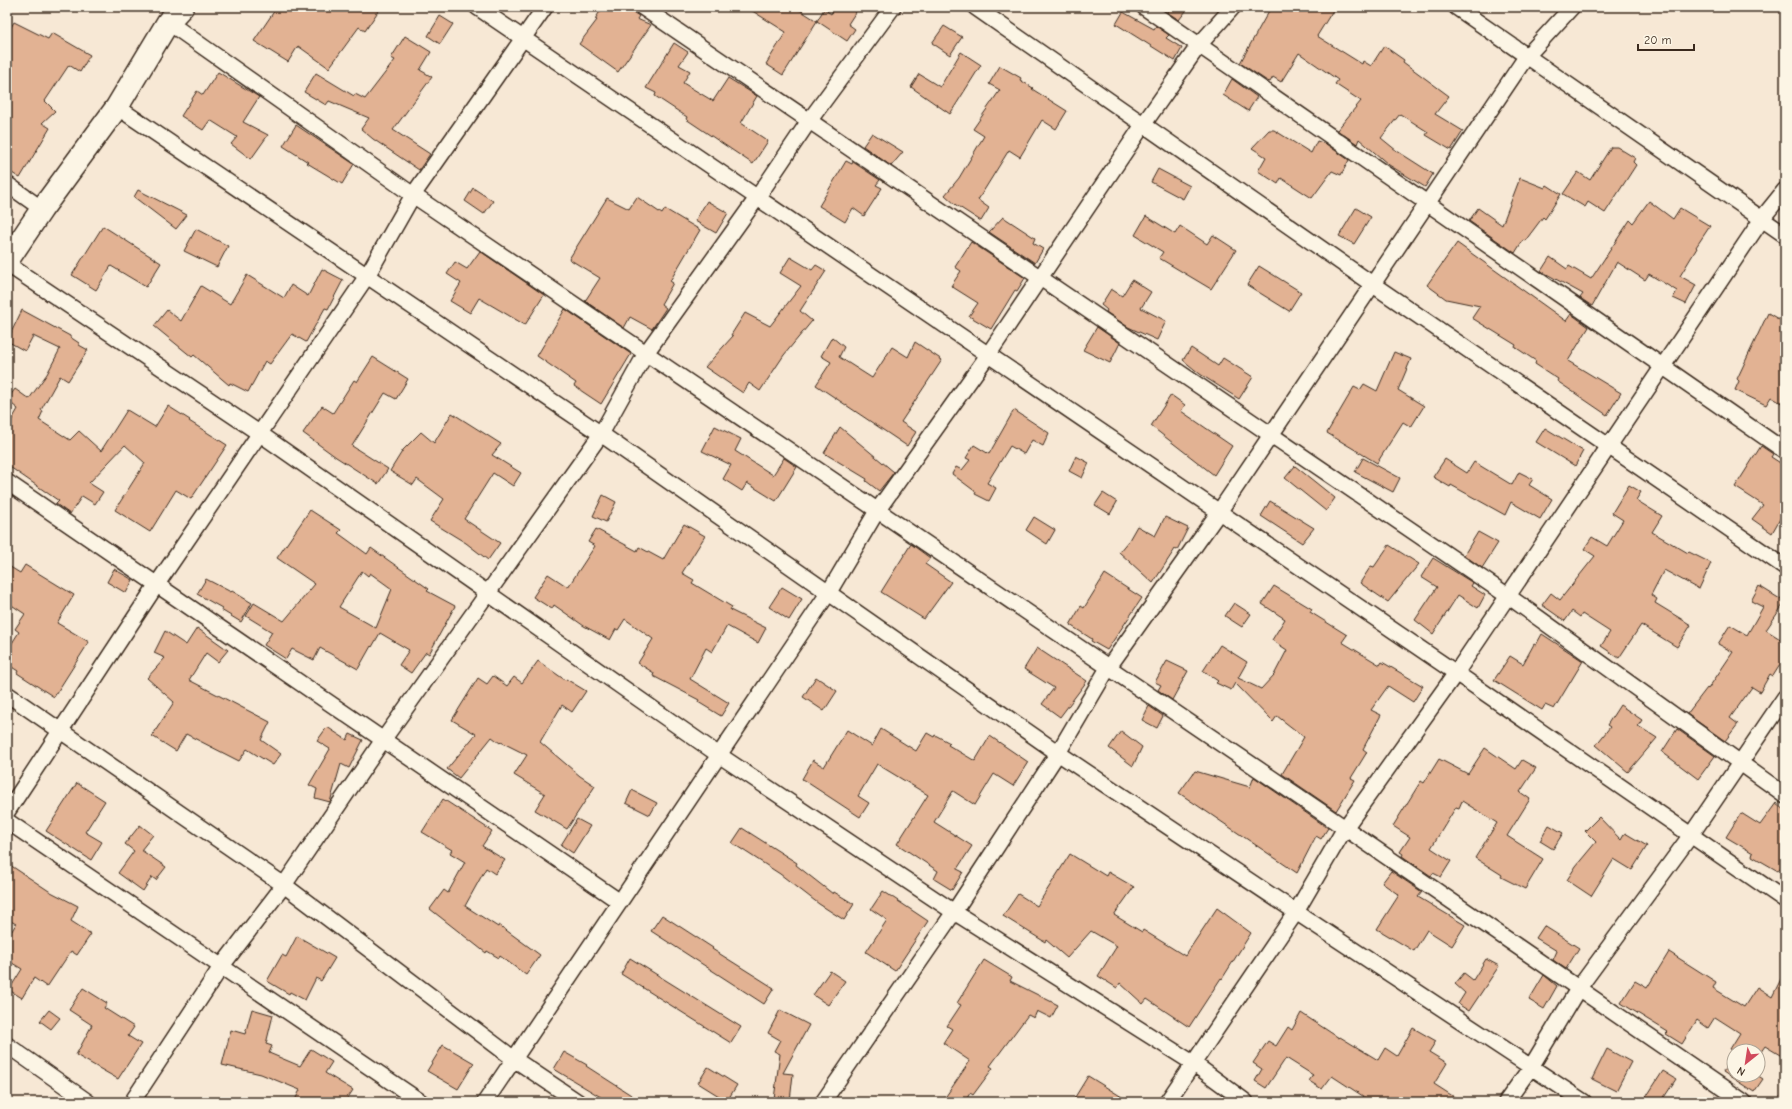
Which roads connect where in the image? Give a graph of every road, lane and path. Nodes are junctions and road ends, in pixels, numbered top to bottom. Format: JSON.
{"nodes":[{"id":1,"x":478,"y":7,"type":"edge"},
{"id":2,"x":545,"y":7,"type":"edge"},
{"id":3,"x":642,"y":7,"type":"edge"},
{"id":4,"x":893,"y":7,"type":"edge"},
{"id":5,"x":975,"y":7,"type":"edge"},
{"id":6,"x":1144,"y":7,"type":"edge"},
{"id":7,"x":1233,"y":7,"type":"edge"},
{"id":8,"x":1456,"y":7,"type":"edge"},
{"id":9,"x":1572,"y":7,"type":"edge"},
{"id":10,"x":175,"y":14,"type":"edge"},
{"id":11,"x":524,"y":39,"type":"junction"},
{"id":12,"x":1199,"y":45,"type":"junction"},
{"id":13,"x":1526,"y":56,"type":"junction"},
{"id":14,"x":117,"y":107,"type":"junction"},
{"id":15,"x":809,"y":121,"type":"junction"},
{"id":16,"x":1143,"y":125,"type":"junction"},
{"id":17,"x":7,"y":184,"type":"edge"},
{"id":18,"x":1785,"y":190,"type":"edge"},
{"id":19,"x":413,"y":195,"type":"junction"},
{"id":20,"x":757,"y":198,"type":"junction"},
{"id":21,"x":1428,"y":202,"type":"junction"},
{"id":22,"x":42,"y":209,"type":"junction"},
{"id":23,"x":1761,"y":220,"type":"junction"},
{"id":24,"x":1785,"y":235,"type":"edge"},
{"id":25,"x":7,"y":263,"type":"edge"},
{"id":26,"x":367,"y":276,"type":"junction"},
{"id":27,"x":1040,"y":278,"type":"junction"},
{"id":28,"x":1372,"y":284,"type":"junction"},
{"id":29,"x":646,"y":353,"type":"junction"},
{"id":30,"x":988,"y":355,"type":"junction"},
{"id":31,"x":1662,"y":366,"type":"junction"},
{"id":32,"x":259,"y":433,"type":"junction"},
{"id":33,"x":601,"y":434,"type":"junction"},
{"id":34,"x":1271,"y":435,"type":"junction"},
{"id":35,"x":1609,"y":445,"type":"junction"},
{"id":36,"x":1785,"y":451,"type":"edge"},
{"id":37,"x":7,"y":482,"type":"edge"},
{"id":38,"x":877,"y":511,"type":"junction"},
{"id":39,"x":1219,"y":512,"type":"junction"},
{"id":40,"x":1785,"y":567,"type":"edge"},
{"id":41,"x":157,"y":584,"type":"junction"},
{"id":42,"x":488,"y":592,"type":"junction"},
{"id":43,"x":829,"y":592,"type":"junction"},
{"id":44,"x":1508,"y":596,"type":"junction"},
{"id":45,"x":1108,"y":668,"type":"junction"},
{"id":46,"x":1456,"y":673,"type":"junction"},
{"id":47,"x":7,"y":694,"type":"edge"},
{"id":48,"x":1785,"y":697,"type":"edge"},
{"id":49,"x":60,"y":730,"type":"junction"},
{"id":50,"x":383,"y":740,"type":"junction"},
{"id":51,"x":1058,"y":753,"type":"junction"},
{"id":52,"x":719,"y":755,"type":"junction"},
{"id":53,"x":1740,"y":764,"type":"junction"},
{"id":54,"x":1785,"y":796,"type":"edge"},
{"id":55,"x":7,"y":812,"type":"edge"},
{"id":56,"x":7,"y":822,"type":"edge"},
{"id":57,"x":1345,"y":828,"type":"junction"},
{"id":58,"x":1691,"y":835,"type":"junction"},
{"id":59,"x":284,"y":885,"type":"junction"},
{"id":60,"x":1785,"y":900,"type":"edge"},
{"id":61,"x":620,"y":902,"type":"junction"},
{"id":62,"x":954,"y":912,"type":"junction"},
{"id":63,"x":1296,"y":912,"type":"junction"},
{"id":64,"x":221,"y":967,"type":"junction"},
{"id":65,"x":1578,"y":989,"type":"junction"},
{"id":66,"x":7,"y":1045,"type":"edge"},
{"id":67,"x":514,"y":1059,"type":"junction"},
{"id":68,"x":1193,"y":1063,"type":"junction"},
{"id":69,"x":1531,"y":1067,"type":"junction"},
{"id":70,"x":88,"y":1102,"type":"edge"},
{"id":71,"x":132,"y":1102,"type":"edge"},
{"id":72,"x":421,"y":1102,"type":"edge"},
{"id":73,"x":484,"y":1102,"type":"edge"},
{"id":74,"x":578,"y":1102,"type":"edge"},
{"id":75,"x":823,"y":1102,"type":"edge"},
{"id":76,"x":1167,"y":1102,"type":"edge"},
{"id":77,"x":1246,"y":1102,"type":"edge"},
{"id":78,"x":1506,"y":1102,"type":"edge"},
{"id":79,"x":1584,"y":1102,"type":"edge"},
{"id":80,"x":1744,"y":1102,"type":"edge"}],
"edges":[{"from":1,"to":11,"type":"street"},
{"from":2,"to":11,"type":"street"},
{"from":3,"to":15,"type":"street"},
{"from":4,"to":15,"type":"street"},
{"from":5,"to":16,"type":"street"},
{"from":6,"to":12,"type":"street"},
{"from":7,"to":12,"type":"street"},
{"from":8,"to":13,"type":"street"},
{"from":9,"to":13,"type":"street"},
{"from":10,"to":14,"type":"street"},
{"from":10,"to":19,"type":"street"},
{"from":11,"to":19,"type":"street"},
{"from":11,"to":20,"type":"street"},
{"from":12,"to":16,"type":"street"},
{"from":12,"to":21,"type":"street"},
{"from":13,"to":21,"type":"street"},
{"from":13,"to":23,"type":"street"},
{"from":14,"to":22,"type":"street"},
{"from":14,"to":26,"type":"street"},
{"from":15,"to":20,"type":"street"},
{"from":15,"to":27,"type":"street"},
{"from":16,"to":27,"type":"street"},
{"from":16,"to":28,"type":"street"},
{"from":17,"to":22,"type":"street"},
{"from":18,"to":23,"type":"street"},
{"from":19,"to":26,"type":"street"},
{"from":19,"to":29,"type":"street"},
{"from":20,"to":29,"type":"street"},
{"from":20,"to":30,"type":"street"},
{"from":21,"to":28,"type":"street"},
{"from":21,"to":31,"type":"street"},
{"from":22,"to":25,"type":"street"},
{"from":23,"to":24,"type":"street"},
{"from":23,"to":31,"type":"street"},
{"from":25,"to":32,"type":"street"},
{"from":26,"to":32,"type":"street"},
{"from":26,"to":33,"type":"street"},
{"from":27,"to":30,"type":"street"},
{"from":27,"to":34,"type":"street"},
{"from":28,"to":34,"type":"street"},
{"from":28,"to":35,"type":"street"},
{"from":29,"to":33,"type":"street"},
{"from":29,"to":38,"type":"street"},
{"from":30,"to":38,"type":"street"},
{"from":30,"to":39,"type":"street"},
{"from":31,"to":35,"type":"street"},
{"from":31,"to":36,"type":"street"},
{"from":32,"to":41,"type":"street"},
{"from":32,"to":42,"type":"street"},
{"from":33,"to":42,"type":"street"},
{"from":33,"to":43,"type":"street"},
{"from":34,"to":39,"type":"street"},
{"from":34,"to":44,"type":"street"},
{"from":35,"to":40,"type":"street"},
{"from":35,"to":44,"type":"street"},
{"from":37,"to":41,"type":"street"},
{"from":38,"to":43,"type":"street"},
{"from":38,"to":45,"type":"street"},
{"from":39,"to":45,"type":"street"},
{"from":39,"to":46,"type":"street"},
{"from":41,"to":49,"type":"street"},
{"from":41,"to":50,"type":"street"},
{"from":42,"to":50,"type":"street"},
{"from":42,"to":52,"type":"street"},
{"from":43,"to":51,"type":"street"},
{"from":43,"to":52,"type":"street"},
{"from":44,"to":46,"type":"street"},
{"from":44,"to":53,"type":"street"},
{"from":45,"to":51,"type":"street"},
{"from":45,"to":57,"type":"street"},
{"from":46,"to":57,"type":"street"},
{"from":46,"to":58,"type":"street"},
{"from":47,"to":49,"type":"street"},
{"from":48,"to":53,"type":"street"},
{"from":49,"to":55,"type":"street"},
{"from":49,"to":59,"type":"street"},
{"from":50,"to":59,"type":"street"},
{"from":50,"to":61,"type":"street"},
{"from":51,"to":62,"type":"street"},
{"from":51,"to":63,"type":"street"},
{"from":52,"to":61,"type":"street"},
{"from":52,"to":62,"type":"street"},
{"from":53,"to":54,"type":"street"},
{"from":53,"to":58,"type":"street"},
{"from":56,"to":64,"type":"street"},
{"from":57,"to":63,"type":"street"},
{"from":57,"to":65,"type":"street"},
{"from":58,"to":60,"type":"street"},
{"from":58,"to":65,"type":"street"},
{"from":59,"to":64,"type":"street"},
{"from":59,"to":67,"type":"street"},
{"from":61,"to":67,"type":"street"},
{"from":62,"to":68,"type":"street"},
{"from":62,"to":75,"type":"street"},
{"from":63,"to":68,"type":"street"},
{"from":63,"to":69,"type":"street"},
{"from":64,"to":71,"type":"street"},
{"from":64,"to":72,"type":"street"},
{"from":65,"to":69,"type":"street"},
{"from":65,"to":80,"type":"street"},
{"from":66,"to":70,"type":"street"},
{"from":67,"to":73,"type":"street"},
{"from":67,"to":74,"type":"street"},
{"from":68,"to":76,"type":"street"},
{"from":68,"to":77,"type":"street"},
{"from":69,"to":78,"type":"street"},
{"from":69,"to":79,"type":"street"}]}
